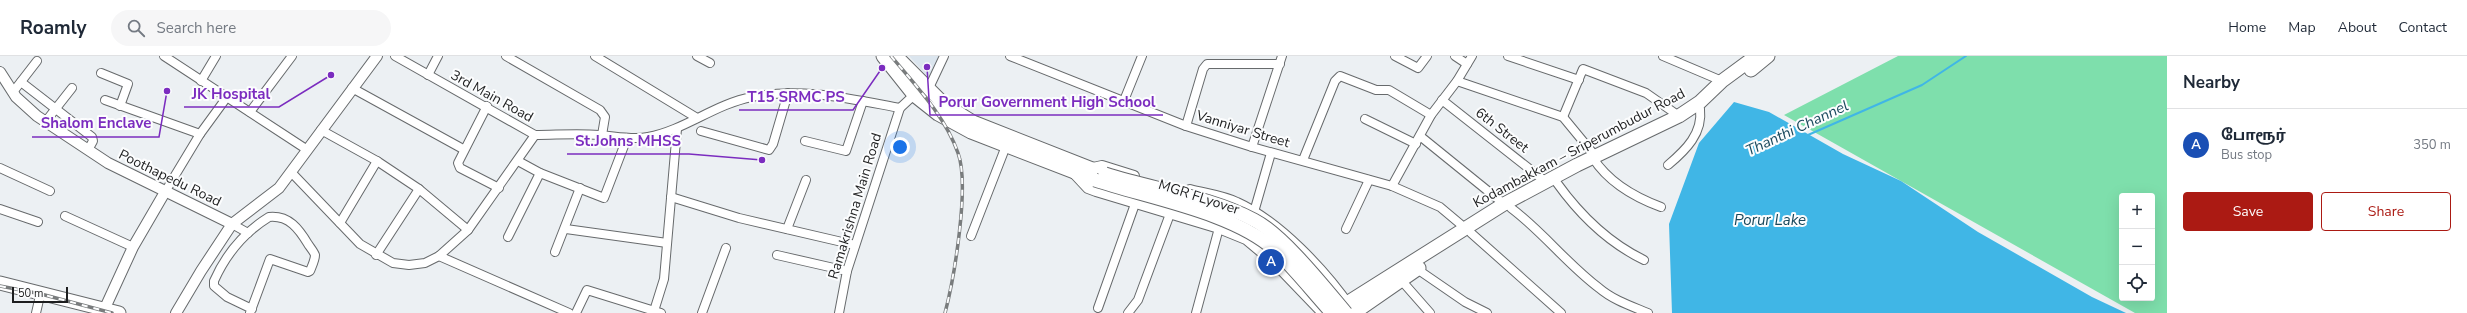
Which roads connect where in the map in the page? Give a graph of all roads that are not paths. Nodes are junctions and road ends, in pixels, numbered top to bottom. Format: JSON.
{"nodes":[{"id":1,"x":164,"y":56,"type":"edge"},
{"id":2,"x":216,"y":56,"type":"edge"},
{"id":3,"x":292,"y":56,"type":"edge"},
{"id":4,"x":377,"y":56,"type":"edge"},
{"id":5,"x":395,"y":56,"type":"edge"},
{"id":6,"x":438,"y":56,"type":"edge"},
{"id":7,"x":506,"y":56,"type":"edge"},
{"id":8,"x":595,"y":56,"type":"edge"},
{"id":9,"x":697,"y":56,"type":"edge"},
{"id":10,"x":883,"y":56,"type":"edge"},
{"id":11,"x":896,"y":56,"type":"edge"},
{"id":12,"x":944,"y":56,"type":"edge"},
{"id":13,"x":1010,"y":56,"type":"edge"},
{"id":14,"x":1142,"y":56,"type":"edge"},
{"id":15,"x":1395,"y":56,"type":"edge"},
{"id":16,"x":1427,"y":56,"type":"edge"},
{"id":17,"x":1454,"y":56,"type":"edge"},
{"id":18,"x":1472,"y":56,"type":"edge"},
{"id":19,"x":1508,"y":56,"type":"edge"},
{"id":20,"x":1663,"y":56,"type":"edge"},
{"id":21,"x":1756,"y":56,"type":"edge"},
{"id":22,"x":1768,"y":56,"type":"edge"},
{"id":23,"x":1677,"y":58,"type":"edge"},
{"id":24,"x":1242,"y":60,"type":"edge"},
{"id":25,"x":1281,"y":60,"type":"edge"},
{"id":26,"x":37,"y":61,"type":"dead end"},
{"id":27,"x":710,"y":63,"type":"dead end"},
{"id":28,"x":1467,"y":64,"type":"junction"},
{"id":29,"x":0,"y":72,"type":"edge"},
{"id":30,"x":1742,"y":72,"type":"junction"},
{"id":31,"x":100,"y":73,"type":"dead end"},
{"id":32,"x":428,"y":75,"type":"junction"},
{"id":33,"x":1579,"y":80,"type":"junction"},
{"id":34,"x":201,"y":81,"type":"junction"},
{"id":35,"x":1457,"y":81,"type":"junction"},
{"id":36,"x":1722,"y":81,"type":"junction"},
{"id":37,"x":21,"y":82,"type":"junction"},
{"id":38,"x":7,"y":86,"type":"edge"},
{"id":39,"x":72,"y":88,"type":"dead end"},
{"id":40,"x":352,"y":88,"type":"junction"},
{"id":41,"x":928,"y":90,"type":"junction"},
{"id":42,"x":788,"y":93,"type":"junction"},
{"id":43,"x":914,"y":94,"type":"junction"},
{"id":44,"x":227,"y":97,"type":"junction"},
{"id":45,"x":105,"y":100,"type":"dead end"},
{"id":46,"x":1442,"y":100,"type":"junction"},
{"id":47,"x":863,"y":101,"type":"junction"},
{"id":48,"x":1123,"y":103,"type":"junction"},
{"id":49,"x":120,"y":106,"type":"junction"},
{"id":50,"x":487,"y":106,"type":"junction"},
{"id":51,"x":900,"y":108,"type":"junction"},
{"id":52,"x":55,"y":109,"type":"junction"},
{"id":53,"x":1700,"y":109,"type":"junction"},
{"id":54,"x":250,"y":112,"type":"junction"},
{"id":55,"x":1431,"y":115,"type":"junction"},
{"id":56,"x":1679,"y":116,"type":"junction"},
{"id":57,"x":1563,"y":117,"type":"junction"},
{"id":58,"x":697,"y":118,"type":"junction"},
{"id":59,"x":1365,"y":119,"type":"dead end"},
{"id":60,"x":46,"y":121,"type":"junction"},
{"id":61,"x":1186,"y":126,"type":"junction"},
{"id":62,"x":678,"y":129,"type":"junction"},
{"id":63,"x":321,"y":130,"type":"junction"},
{"id":64,"x":701,"y":131,"type":"dead end"},
{"id":65,"x":200,"y":134,"type":"junction"},
{"id":66,"x":535,"y":135,"type":"junction"},
{"id":67,"x":602,"y":135,"type":"junction"},
{"id":68,"x":627,"y":138,"type":"junction"},
{"id":69,"x":1418,"y":140,"type":"junction"},
{"id":70,"x":805,"y":141,"type":"dead end"},
{"id":71,"x":1006,"y":146,"type":"junction"},
{"id":72,"x":1252,"y":148,"type":"junction"},
{"id":73,"x":306,"y":149,"type":"junction"},
{"id":74,"x":463,"y":149,"type":"junction"},
{"id":75,"x":88,"y":150,"type":"junction"},
{"id":76,"x":1270,"y":153,"type":"junction"},
{"id":77,"x":1303,"y":160,"type":"junction"},
{"id":78,"x":1595,"y":160,"type":"junction"},
{"id":79,"x":377,"y":161,"type":"junction"},
{"id":80,"x":518,"y":161,"type":"junction"},
{"id":81,"x":1668,"y":165,"type":"dead end"},
{"id":82,"x":0,"y":168,"type":"edge"},
{"id":83,"x":291,"y":172,"type":"junction"},
{"id":84,"x":1073,"y":172,"type":"junction"},
{"id":85,"x":540,"y":173,"type":"junction"},
{"id":86,"x":1097,"y":174,"type":"junction"},
{"id":87,"x":806,"y":180,"type":"dead end"},
{"id":88,"x":1369,"y":180,"type":"junction"},
{"id":89,"x":1551,"y":182,"type":"junction"},
{"id":90,"x":1392,"y":186,"type":"junction"},
{"id":91,"x":498,"y":188,"type":"junction"},
{"id":92,"x":580,"y":188,"type":"junction"},
{"id":93,"x":418,"y":189,"type":"junction"},
{"id":94,"x":50,"y":191,"type":"dead end"},
{"id":95,"x":165,"y":192,"type":"junction"},
{"id":96,"x":671,"y":197,"type":"junction"},
{"id":97,"x":1135,"y":204,"type":"junction"},
{"id":98,"x":1507,"y":206,"type":"junction"},
{"id":99,"x":1661,"y":207,"type":"dead end"},
{"id":100,"x":0,"y":209,"type":"edge"},
{"id":101,"x":1254,"y":212,"type":"junction"},
{"id":102,"x":1170,"y":214,"type":"junction"},
{"id":103,"x":66,"y":216,"type":"dead end"},
{"id":104,"x":38,"y":222,"type":"dead end"},
{"id":105,"x":340,"y":223,"type":"junction"},
{"id":106,"x":232,"y":224,"type":"junction"},
{"id":107,"x":1219,"y":228,"type":"junction"},
{"id":108,"x":566,"y":229,"type":"junction"},
{"id":109,"x":787,"y":229,"type":"junction"},
{"id":110,"x":1346,"y":229,"type":"dead end"},
{"id":111,"x":468,"y":230,"type":"junction"},
{"id":112,"x":1468,"y":230,"type":"junction"},
{"id":113,"x":248,"y":234,"type":"junction"},
{"id":114,"x":971,"y":236,"type":"dead end"},
{"id":115,"x":508,"y":237,"type":"dead end"},
{"id":116,"x":668,"y":243,"type":"junction"},
{"id":117,"x":855,"y":245,"type":"junction"},
{"id":118,"x":133,"y":247,"type":"junction"},
{"id":119,"x":726,"y":248,"type":"dead end"},
{"id":120,"x":555,"y":252,"type":"dead end"},
{"id":121,"x":376,"y":255,"type":"junction"},
{"id":122,"x":439,"y":256,"type":"junction"},
{"id":123,"x":777,"y":256,"type":"dead end"},
{"id":124,"x":1644,"y":260,"type":"dead end"},
{"id":125,"x":1313,"y":264,"type":"junction"},
{"id":126,"x":1417,"y":269,"type":"junction"},
{"id":127,"x":847,"y":271,"type":"junction"},
{"id":128,"x":1401,"y":280,"type":"junction"},
{"id":129,"x":1293,"y":282,"type":"junction"},
{"id":130,"x":0,"y":283,"type":"edge"},
{"id":131,"x":0,"y":292,"type":"edge"},
{"id":132,"x":39,"y":300,"type":"junction"},
{"id":133,"x":105,"y":308,"type":"junction"},
{"id":134,"x":1098,"y":308,"type":"dead end"},
{"id":135,"x":251,"y":311,"type":"edge"},
{"id":136,"x":1351,"y":311,"type":"edge"},
{"id":137,"x":657,"y":312,"type":"edge"},
{"id":138,"x":36,"y":313,"type":"edge"},
{"id":139,"x":92,"y":313,"type":"edge"},
{"id":140,"x":120,"y":313,"type":"edge"},
{"id":141,"x":176,"y":313,"type":"edge"},
{"id":142,"x":569,"y":313,"type":"edge"},
{"id":143,"x":576,"y":313,"type":"edge"},
{"id":144,"x":702,"y":313,"type":"edge"},
{"id":145,"x":839,"y":313,"type":"edge"},
{"id":146,"x":1128,"y":313,"type":"edge"},
{"id":147,"x":1196,"y":313,"type":"edge"},
{"id":148,"x":1323,"y":313,"type":"edge"},
{"id":149,"x":1331,"y":313,"type":"edge"},
{"id":150,"x":1430,"y":313,"type":"edge"},
{"id":151,"x":1487,"y":313,"type":"edge"},
{"id":152,"x":1561,"y":313,"type":"edge"},
{"id":153,"x":1648,"y":313,"type":"edge"}],
"edges":[{"from":1,"to":34,"type":"street"},
{"from":2,"to":34,"type":"street"},
{"from":3,"to":54,"type":"street"},
{"from":4,"to":40,"type":"street"},
{"from":5,"to":32,"type":"street","name":"3rd Main Road"},
{"from":6,"to":32,"type":"street"},
{"from":7,"to":67,"type":"street"},
{"from":8,"to":58,"type":"street"},
{"from":9,"to":27,"type":"street"},
{"from":10,"to":43,"type":"main road","name":"MGR FLyover"},
{"from":11,"to":41,"type":"main road"},
{"from":12,"to":41,"type":"street"},
{"from":13,"to":48,"type":"street","name":"Vanniyar Street"},
{"from":14,"to":48,"type":"street"},
{"from":15,"to":16,"type":"street"},
{"from":17,"to":28,"type":"street"},
{"from":18,"to":28,"type":"street"},
{"from":19,"to":33,"type":"street"},
{"from":20,"to":23,"type":"street"},
{"from":21,"to":30,"type":"main road","name":"Kodambakkam – Sriperumbudur Road"},
{"from":22,"to":30,"type":"main road","name":"Kodambakkam – Sriperumbudur Road"},
{"from":23,"to":36,"type":"street"},
{"from":24,"to":25,"type":"street"},
{"from":24,"to":61,"type":"street"},
{"from":25,"to":72,"type":"street"},
{"from":26,"to":37,"type":"street"},
{"from":28,"to":35,"type":"street"},
{"from":29,"to":38,"type":"street","name":"Poothapedu Road"},
{"from":30,"to":36,"type":"main road","name":"Kodambakkam – Sriperumbudur Road"},
{"from":30,"to":53,"type":"main road","name":"Kodambakkam – Sriperumbudur Road"},
{"from":31,"to":49,"type":"street"},
{"from":32,"to":50,"type":"street","name":"3rd Main Road"},
{"from":33,"to":56,"type":"street"},
{"from":33,"to":57,"type":"street"},
{"from":34,"to":44,"type":"street"},
{"from":35,"to":46,"type":"street"},
{"from":35,"to":57,"type":"street"},
{"from":36,"to":56,"type":"main road","name":"Kodambakkam – Sriperumbudur Road"},
{"from":37,"to":38,"type":"street"},
{"from":37,"to":52,"type":"street"},
{"from":38,"to":60,"type":"street","name":"Poothapedu Road"},
{"from":39,"to":52,"type":"street"},
{"from":40,"to":63,"type":"street"},
{"from":40,"to":74,"type":"street"},
{"from":41,"to":86,"type":"main road"},
{"from":42,"to":47,"type":"street"},
{"from":42,"to":58,"type":"street"},
{"from":42,"to":64,"type":"street"},
{"from":43,"to":51,"type":"street"},
{"from":43,"to":71,"type":"main road","name":"MGR FLyover"},
{"from":44,"to":54,"type":"street"},
{"from":44,"to":65,"type":"street"},
{"from":45,"to":49,"type":"street"},
{"from":46,"to":55,"type":"street"},
{"from":46,"to":89,"type":"street","name":"6th Street"},
{"from":47,"to":51,"type":"street"},
{"from":47,"to":70,"type":"street"},
{"from":48,"to":61,"type":"street","name":"Vanniyar Street"},
{"from":49,"to":65,"type":"street"},
{"from":50,"to":66,"type":"street","name":"3rd Main Road"},
{"from":50,"to":74,"type":"street"},
{"from":51,"to":117,"type":"street","name":"Ramakrishna Main Road"},
{"from":52,"to":60,"type":"street"},
{"from":52,"to":75,"type":"street"},
{"from":53,"to":78,"type":"main road","name":"Kodambakkam – Sriperumbudur Road"},
{"from":53,"to":81,"type":"street"},
{"from":54,"to":73,"type":"street"},
{"from":55,"to":69,"type":"street"},
{"from":55,"to":77,"type":"street"},
{"from":56,"to":78,"type":"main road","name":"Kodambakkam – Sriperumbudur Road"},
{"from":57,"to":78,"type":"street"},
{"from":58,"to":62,"type":"street"},
{"from":59,"to":69,"type":"street"},
{"from":60,"to":75,"type":"street","name":"Poothapedu Road"},
{"from":61,"to":72,"type":"street","name":"Vanniyar Street"},
{"from":62,"to":68,"type":"street"},
{"from":62,"to":96,"type":"street"},
{"from":63,"to":73,"type":"street"},
{"from":63,"to":79,"type":"street"},
{"from":65,"to":95,"type":"street"},
{"from":66,"to":67,"type":"street"},
{"from":66,"to":80,"type":"street"},
{"from":67,"to":68,"type":"street"},
{"from":68,"to":92,"type":"street"},
{"from":69,"to":90,"type":"street"},
{"from":69,"to":98,"type":"street"},
{"from":71,"to":84,"type":"main road","name":"MGR FLyover"},
{"from":71,"to":114,"type":"street"},
{"from":72,"to":76,"type":"street","name":"Vanniyar Street"},
{"from":73,"to":83,"type":"street"},
{"from":74,"to":91,"type":"street"},
{"from":75,"to":95,"type":"street","name":"Poothapedu Road"},
{"from":76,"to":77,"type":"street","name":"Vanniyar Street"},
{"from":76,"to":101,"type":"street"},
{"from":77,"to":88,"type":"street","name":"Vanniyar Street"},
{"from":78,"to":89,"type":"main road","name":"Kodambakkam – Sriperumbudur Road"},
{"from":78,"to":99,"type":"street"},
{"from":79,"to":93,"type":"street"},
{"from":79,"to":105,"type":"street"},
{"from":80,"to":85,"type":"street"},
{"from":80,"to":91,"type":"street"},
{"from":82,"to":94,"type":"street"},
{"from":83,"to":105,"type":"street"},
{"from":83,"to":106,"type":"street"},
{"from":84,"to":86,"type":"main road","name":"MGR FLyover"},
{"from":84,"to":97,"type":"street"},
{"from":85,"to":92,"type":"street"},
{"from":85,"to":115,"type":"street"},
{"from":86,"to":101,"type":"street"},
{"from":86,"to":136,"type":"main road","name":"MGR FLyover","bridge":true},
{"from":86,"to":149,"type":"main road","name":"MGR FLyover","bridge":true},
{"from":87,"to":109,"type":"street"},
{"from":88,"to":90,"type":"street","name":"Vanniyar Street"},
{"from":88,"to":110,"type":"street"},
{"from":89,"to":98,"type":"main road","name":"Kodambakkam – Sriperumbudur Road"},
{"from":89,"to":124,"type":"street","name":"6th Street"},
{"from":90,"to":112,"type":"street","name":"Vanniyar Street"},
{"from":91,"to":111,"type":"street"},
{"from":92,"to":108,"type":"street"},
{"from":93,"to":111,"type":"street"},
{"from":93,"to":121,"type":"street"},
{"from":95,"to":106,"type":"street","name":"Poothapedu Road"},
{"from":95,"to":118,"type":"street"},
{"from":96,"to":109,"type":"street"},
{"from":96,"to":116,"type":"street"},
{"from":97,"to":102,"type":"street"},
{"from":97,"to":134,"type":"street"},
{"from":98,"to":112,"type":"main road","name":"Kodambakkam – Sriperumbudur Road"},
{"from":98,"to":153,"type":"street"},
{"from":100,"to":104,"type":"street"},
{"from":101,"to":125,"type":"street"},
{"from":102,"to":107,"type":"street"},
{"from":102,"to":146,"type":"street"},
{"from":103,"to":118,"type":"street"},
{"from":105,"to":121,"type":"street"},
{"from":106,"to":113,"type":"street"},
{"from":106,"to":141,"type":"street","name":"Poothapedu Road"},
{"from":107,"to":129,"type":"street"},
{"from":107,"to":147,"type":"street"},
{"from":108,"to":116,"type":"street"},
{"from":108,"to":120,"type":"street"},
{"from":109,"to":117,"type":"street"},
{"from":111,"to":122,"type":"street"},
{"from":112,"to":126,"type":"main road","name":"Kodambakkam – Sriperumbudur Road"},
{"from":112,"to":136,"type":"main road","name":"Kodambakkam – Sriperumbudur Road"},
{"from":112,"to":152,"type":"street","name":"Vanniyar Street"},
{"from":113,"to":135,"type":"street"},
{"from":113,"to":135,"type":"street"},
{"from":116,"to":137,"type":"street"},
{"from":117,"to":127,"type":"street","name":"Ramakrishna Main Road"},
{"from":118,"to":133,"type":"street"},
{"from":119,"to":144,"type":"street"},
{"from":121,"to":122,"type":"street"},
{"from":122,"to":142,"type":"street"},
{"from":123,"to":127,"type":"street"},
{"from":125,"to":129,"type":"street"},
{"from":125,"to":136,"type":"street"},
{"from":126,"to":128,"type":"main road","name":"Kodambakkam – Sriperumbudur Road"},
{"from":126,"to":151,"type":"street"},
{"from":127,"to":145,"type":"street","name":"Ramakrishna Main Road"},
{"from":128,"to":136,"type":"main road","name":"Kodambakkam – Sriperumbudur Road"},
{"from":128,"to":150,"type":"street"},
{"from":129,"to":148,"type":"street"},
{"from":130,"to":133,"type":"main road"},
{"from":131,"to":132,"type":"main road"},
{"from":132,"to":138,"type":"street"},
{"from":132,"to":139,"type":"main road"},
{"from":133,"to":140,"type":"main road"},
{"from":136,"to":149,"type":"main road","name":"Kodambakkam – Sriperumbudur Road"},
{"from":137,"to":143,"type":"street"}]}
